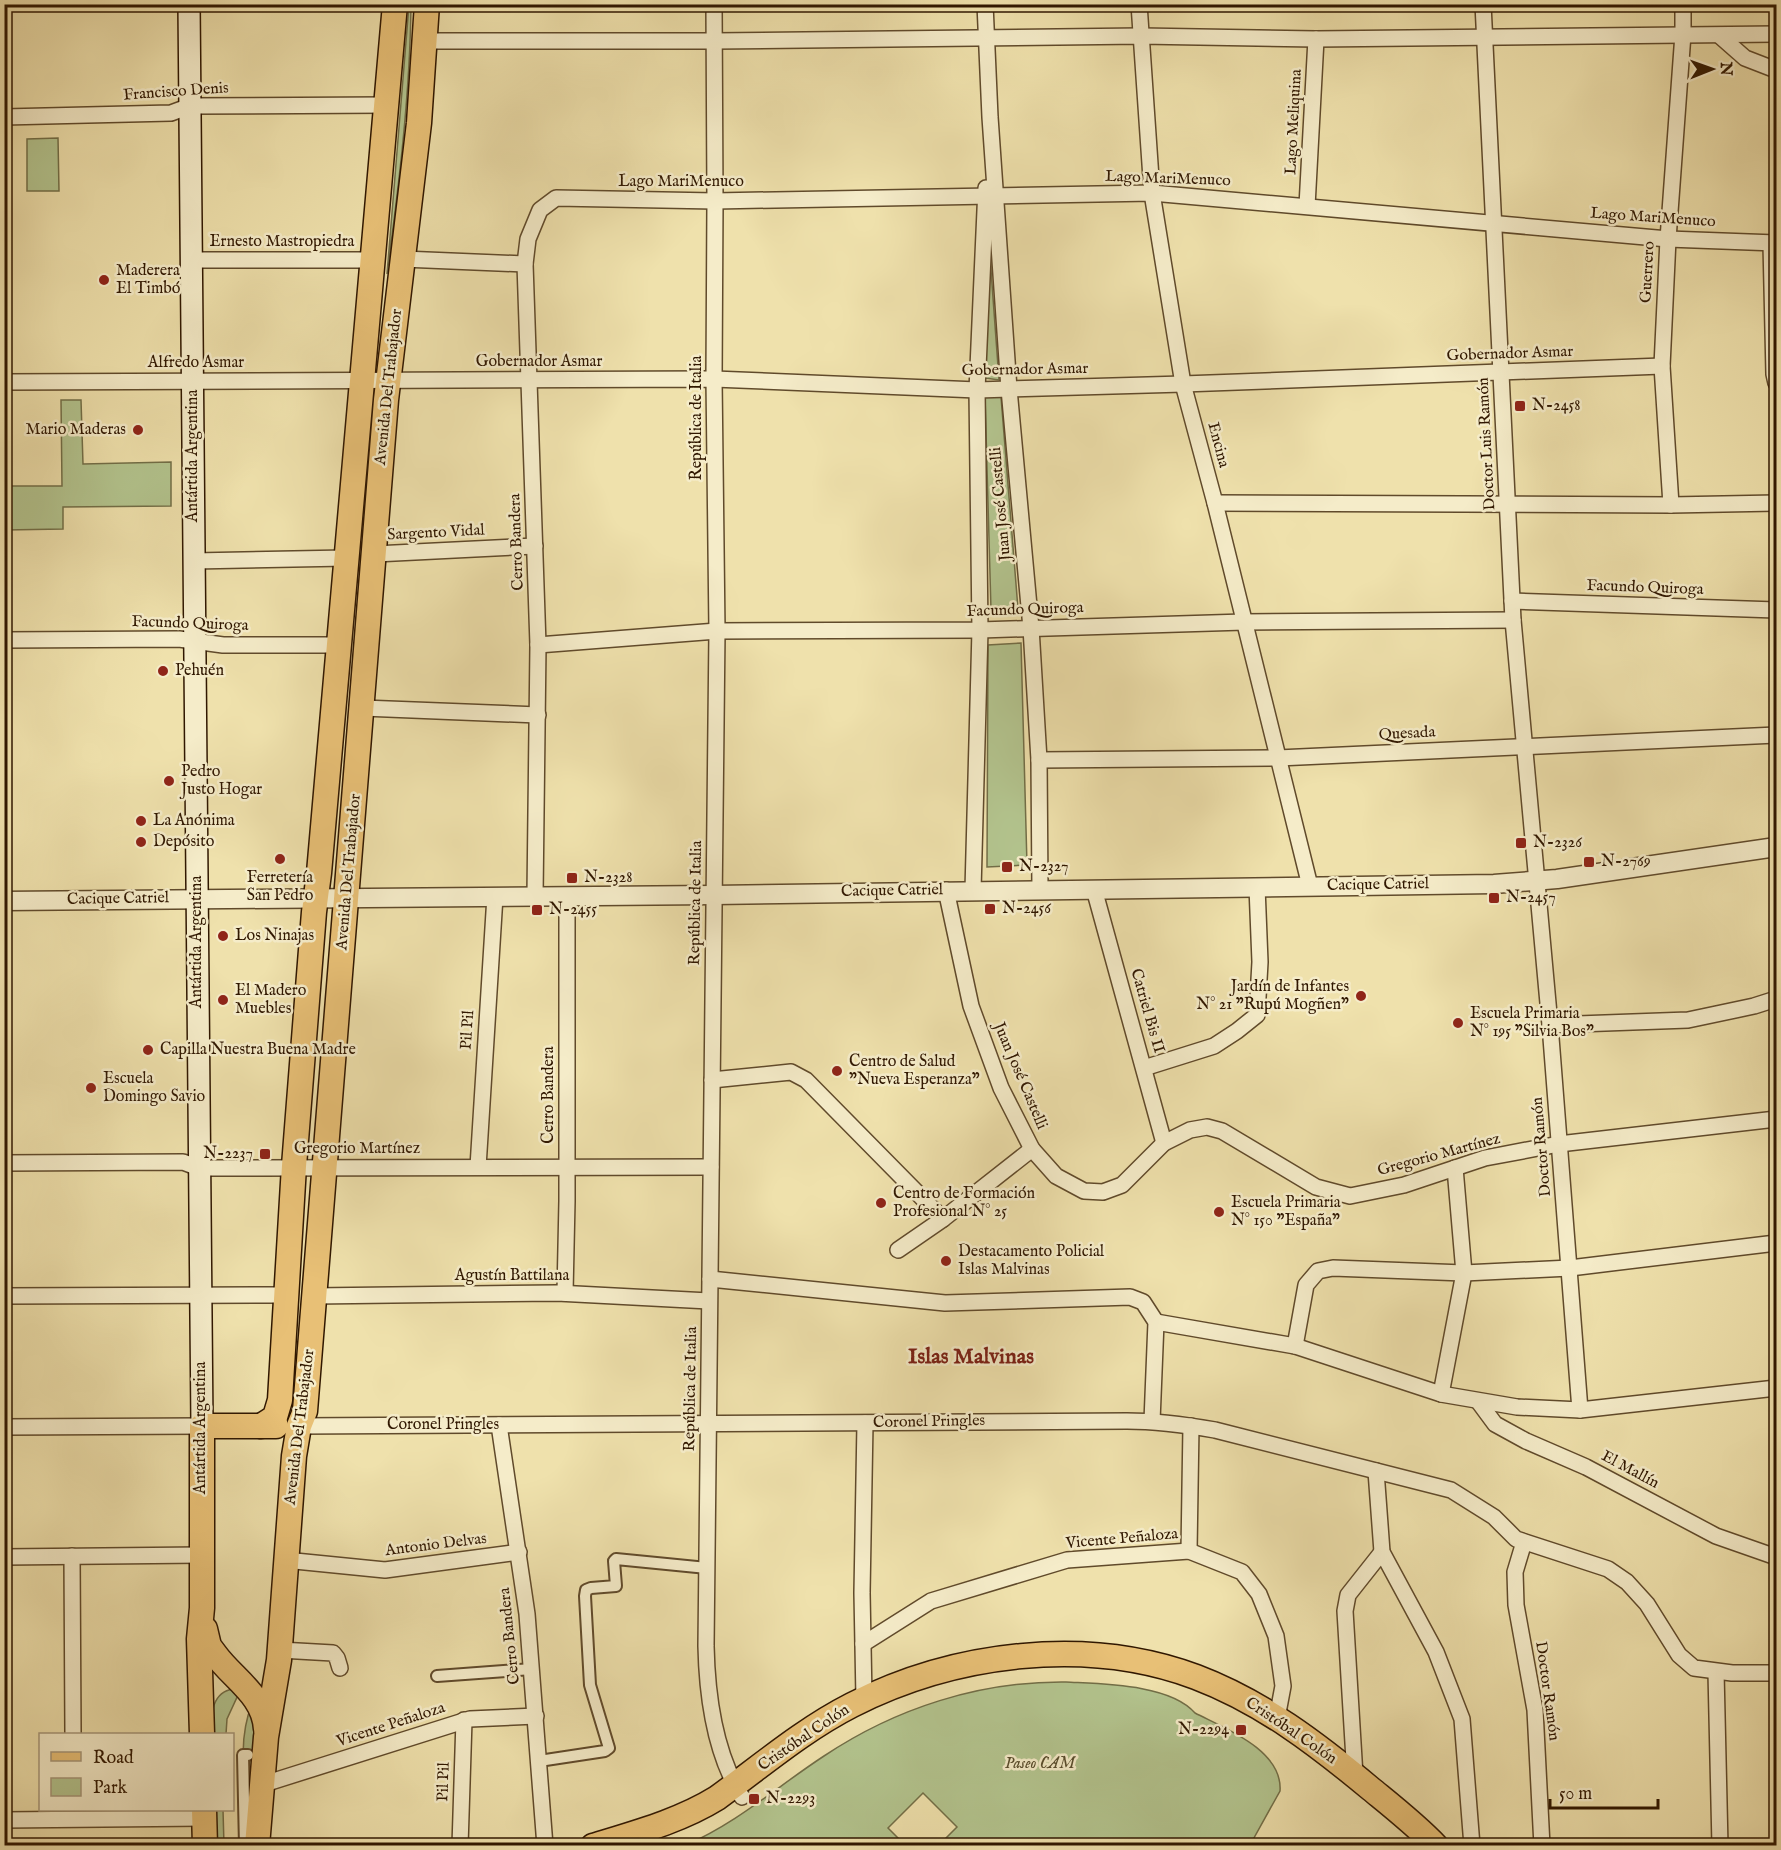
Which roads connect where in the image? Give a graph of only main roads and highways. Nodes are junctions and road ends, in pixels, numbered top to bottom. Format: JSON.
{"nodes":[{"id":1,"x":189,"y":4,"type":"edge"},
{"id":2,"x":395,"y":4,"type":"edge"},
{"id":3,"x":427,"y":4,"type":"edge"},
{"id":4,"x":202,"y":1426,"type":"junction"},
{"id":5,"x":261,"y":1426,"type":"junction"},
{"id":6,"x":299,"y":1426,"type":"junction"},
{"id":7,"x":202,"y":1597,"type":"junction"},
{"id":8,"x":237,"y":1680,"type":"junction"},
{"id":9,"x":202,"y":1728,"type":"edge"},
{"id":10,"x":266,"y":1737,"type":"junction"},
{"id":11,"x":738,"y":1791,"type":"junction"},
{"id":12,"x":204,"y":1814,"type":"edge"},
{"id":13,"x":205,"y":1845,"type":"edge"},
{"id":14,"x":257,"y":1845,"type":"edge"},
{"id":15,"x":593,"y":1845,"type":"edge"},
{"id":16,"x":635,"y":1845,"type":"edge"},
{"id":17,"x":1415,"y":1845,"type":"edge"},
{"id":18,"x":1436,"y":1845,"type":"edge"}],
"edges":[{"from":1,"to":4,"type":"main road","name":"Antártida Argentina"},
{"from":2,"to":5,"type":"main road","name":"Avenida Del Trabajador"},
{"from":3,"to":6,"type":"main road","name":"Avenida Del Trabajador"},
{"from":4,"to":5,"type":"main road","name":"Coronel Pringles"},
{"from":4,"to":7,"type":"main road","name":"Antártida Argentina"},
{"from":5,"to":6,"type":"main road","name":"Coronel Pringles"},
{"from":6,"to":10,"type":"main road","name":"Avenida Del Trabajador"},
{"from":7,"to":8,"type":"main road"},
{"from":7,"to":9,"type":"main road","name":"Antártida Argentina"},
{"from":8,"to":9,"type":"main road"},
{"from":8,"to":10,"type":"main road"},
{"from":10,"to":14,"type":"main road"},
{"from":11,"to":15,"type":"main road","name":"Cristóbal Colón"},
{"from":11,"to":16,"type":"main road","name":"Cristóbal Colón"},
{"from":11,"to":17,"type":"main road","name":"Cristóbal Colón"},
{"from":11,"to":18,"type":"main road","name":"Cristóbal Colón"},
{"from":12,"to":13,"type":"main road"}]}
